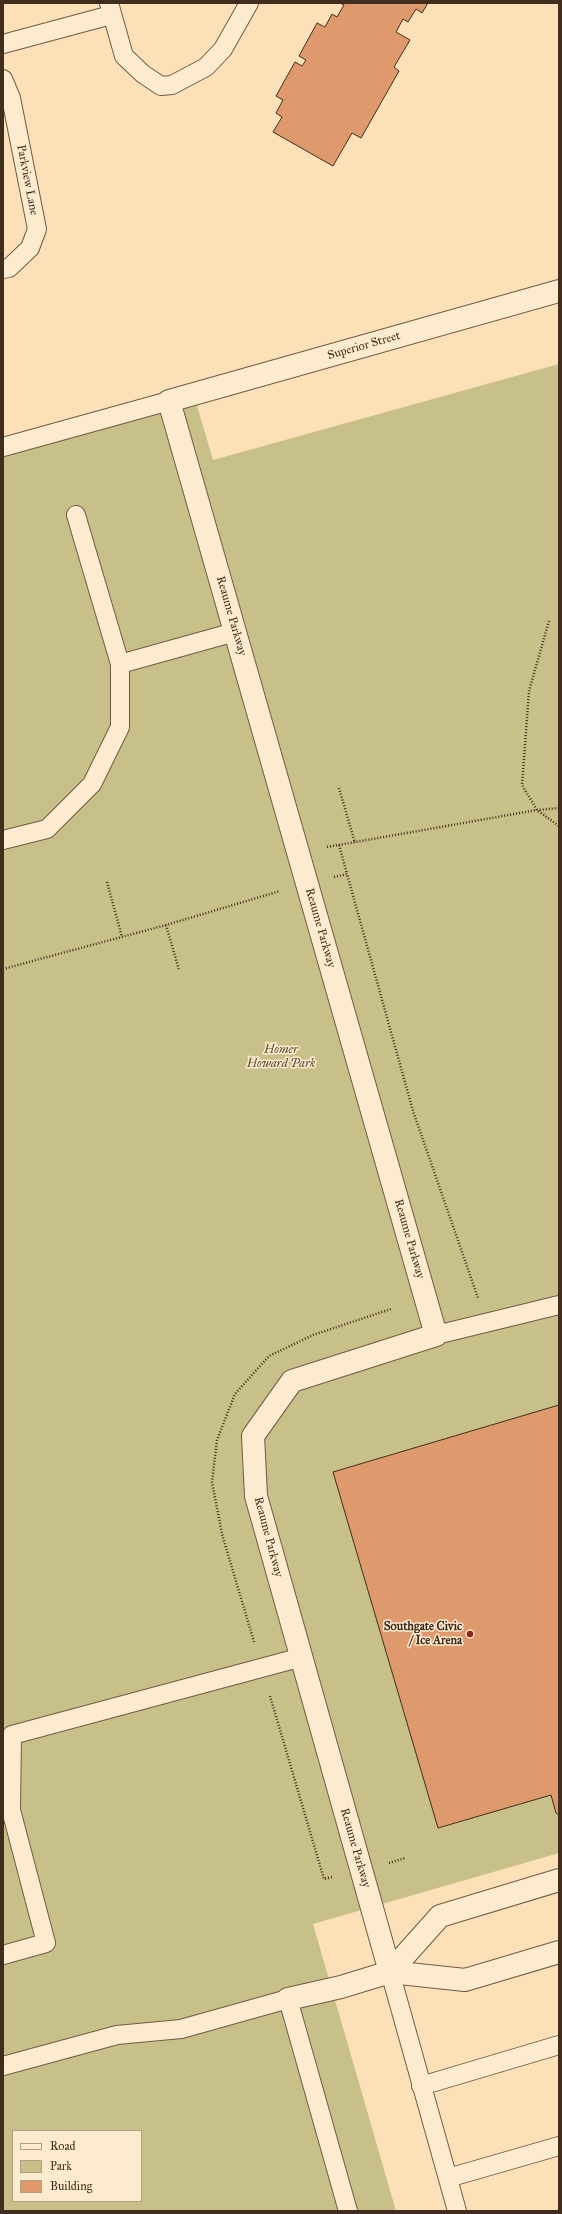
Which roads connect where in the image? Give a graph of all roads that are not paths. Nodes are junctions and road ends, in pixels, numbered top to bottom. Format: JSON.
{"nodes":[{"id":1,"x":249,"y":3,"type":"edge"},
{"id":2,"x":110,"y":9,"type":"edge"},
{"id":3,"x":3,"y":44,"type":"edge"},
{"id":4,"x":3,"y":79,"type":"edge"},
{"id":5,"x":3,"y":269,"type":"edge"},
{"id":6,"x":559,"y":291,"type":"edge"},
{"id":7,"x":169,"y":401,"type":"junction"},
{"id":8,"x":3,"y":447,"type":"edge"},
{"id":9,"x":76,"y":515,"type":"dead end"},
{"id":10,"x":236,"y":632,"type":"junction"},
{"id":11,"x":120,"y":664,"type":"junction"},
{"id":12,"x":3,"y":840,"type":"edge"},
{"id":13,"x":559,"y":1305,"type":"edge"},
{"id":14,"x":436,"y":1334,"type":"junction"},
{"id":15,"x":302,"y":1657,"type":"junction"},
{"id":16,"x":559,"y":1880,"type":"edge"},
{"id":17,"x":559,"y":1952,"type":"edge"},
{"id":18,"x":3,"y":1955,"type":"edge"},
{"id":19,"x":390,"y":1972,"type":"junction"},
{"id":20,"x":288,"y":1999,"type":"junction"},
{"id":21,"x":559,"y":2045,"type":"edge"},
{"id":22,"x":3,"y":2066,"type":"edge"},
{"id":23,"x":421,"y":2086,"type":"junction"},
{"id":24,"x":559,"y":2146,"type":"edge"},
{"id":25,"x":448,"y":2178,"type":"junction"},
{"id":26,"x":348,"y":2211,"type":"edge"},
{"id":27,"x":457,"y":2211,"type":"edge"}],
"edges":[{"from":1,"to":2,"type":"lane"},
{"from":2,"to":3,"type":"lane"},
{"from":4,"to":5,"type":"lane","name":"Parkview Lane"},
{"from":6,"to":7,"type":"street","name":"Superior Street"},
{"from":7,"to":8,"type":"lane"},
{"from":7,"to":10,"type":"street","name":"Reaume Parkway"},
{"from":9,"to":11,"type":"lane"},
{"from":10,"to":11,"type":"lane"},
{"from":10,"to":14,"type":"street","name":"Reaume Parkway"},
{"from":11,"to":12,"type":"lane"},
{"from":13,"to":14,"type":"lane"},
{"from":14,"to":15,"type":"street","name":"Reaume Parkway"},
{"from":15,"to":18,"type":"lane"},
{"from":15,"to":19,"type":"street","name":"Reaume Parkway"},
{"from":16,"to":19,"type":"street"},
{"from":17,"to":19,"type":"street"},
{"from":19,"to":20,"type":"street"},
{"from":19,"to":23,"type":"lane"},
{"from":20,"to":22,"type":"lane"},
{"from":20,"to":26,"type":"lane"},
{"from":21,"to":23,"type":"lane"},
{"from":23,"to":25,"type":"lane"},
{"from":24,"to":25,"type":"lane"},
{"from":25,"to":27,"type":"lane"}]}
